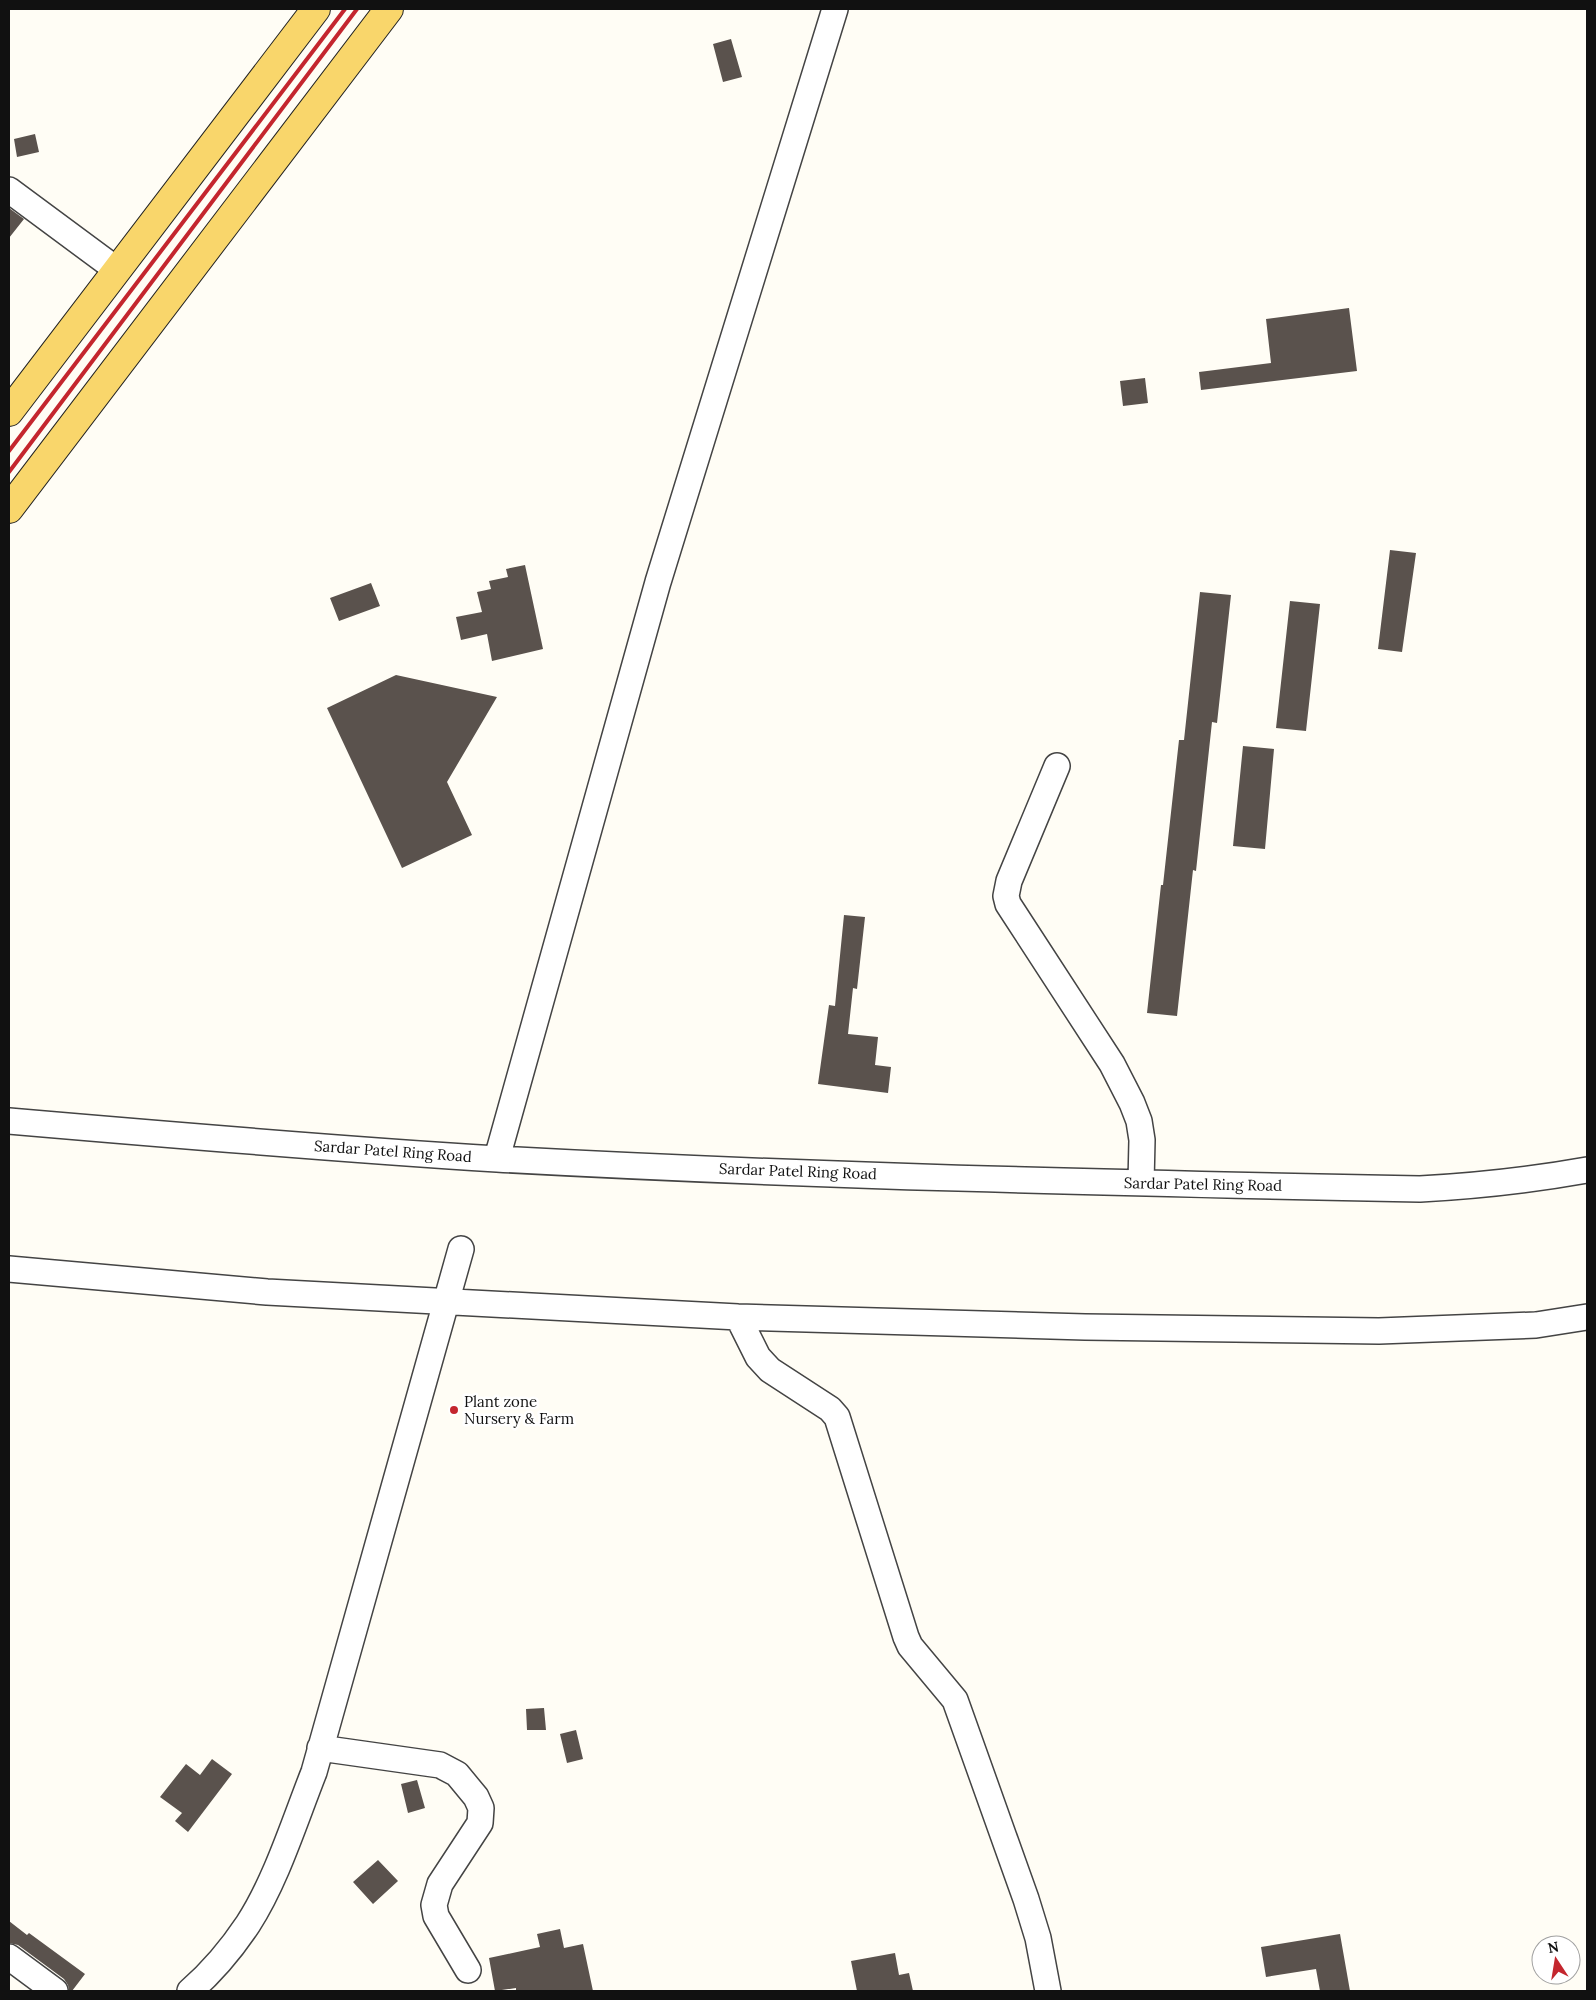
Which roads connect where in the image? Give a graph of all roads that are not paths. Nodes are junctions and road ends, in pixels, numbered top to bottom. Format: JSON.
{"nodes":[{"id":1,"x":316,"y":9,"type":"edge"},
{"id":2,"x":389,"y":9,"type":"edge"},
{"id":3,"x":835,"y":9,"type":"edge"},
{"id":4,"x":9,"y":190,"type":"edge"},
{"id":5,"x":117,"y":270,"type":"junction"},
{"id":6,"x":9,"y":412,"type":"edge"},
{"id":7,"x":9,"y":509,"type":"edge"},
{"id":8,"x":1057,"y":766,"type":"dead end"},
{"id":9,"x":9,"y":1121,"type":"edge"},
{"id":10,"x":497,"y":1158,"type":"junction"},
{"id":11,"x":1587,"y":1170,"type":"edge"},
{"id":12,"x":1141,"y":1183,"type":"junction"},
{"id":13,"x":461,"y":1249,"type":"dead end"},
{"id":14,"x":9,"y":1269,"type":"edge"},
{"id":15,"x":446,"y":1302,"type":"junction"},
{"id":16,"x":738,"y":1317,"type":"junction"},
{"id":17,"x":1587,"y":1317,"type":"edge"},
{"id":18,"x":320,"y":1748,"type":"junction"},
{"id":19,"x":9,"y":1957,"type":"edge"},
{"id":20,"x":468,"y":1970,"type":"dead end"},
{"id":21,"x":55,"y":1991,"type":"edge"},
{"id":22,"x":190,"y":1991,"type":"edge"},
{"id":23,"x":1048,"y":1991,"type":"edge"}],
"edges":[{"from":1,"to":5,"type":"main road"},
{"from":2,"to":7,"type":"main road"},
{"from":3,"to":10,"type":"street"},
{"from":4,"to":5,"type":"street"},
{"from":5,"to":6,"type":"main road"},
{"from":8,"to":12,"type":"street"},
{"from":9,"to":10,"type":"street","name":"Sardar Patel Ring Road"},
{"from":10,"to":12,"type":"street","name":"Sardar Patel Ring Road"},
{"from":11,"to":12,"type":"street","name":"Sardar Patel Ring Road"},
{"from":13,"to":15,"type":"street"},
{"from":14,"to":15,"type":"street"},
{"from":15,"to":16,"type":"street"},
{"from":15,"to":18,"type":"street"},
{"from":16,"to":17,"type":"street"},
{"from":16,"to":23,"type":"street"},
{"from":18,"to":20,"type":"street"},
{"from":18,"to":22,"type":"street"},
{"from":19,"to":21,"type":"street"}]}
